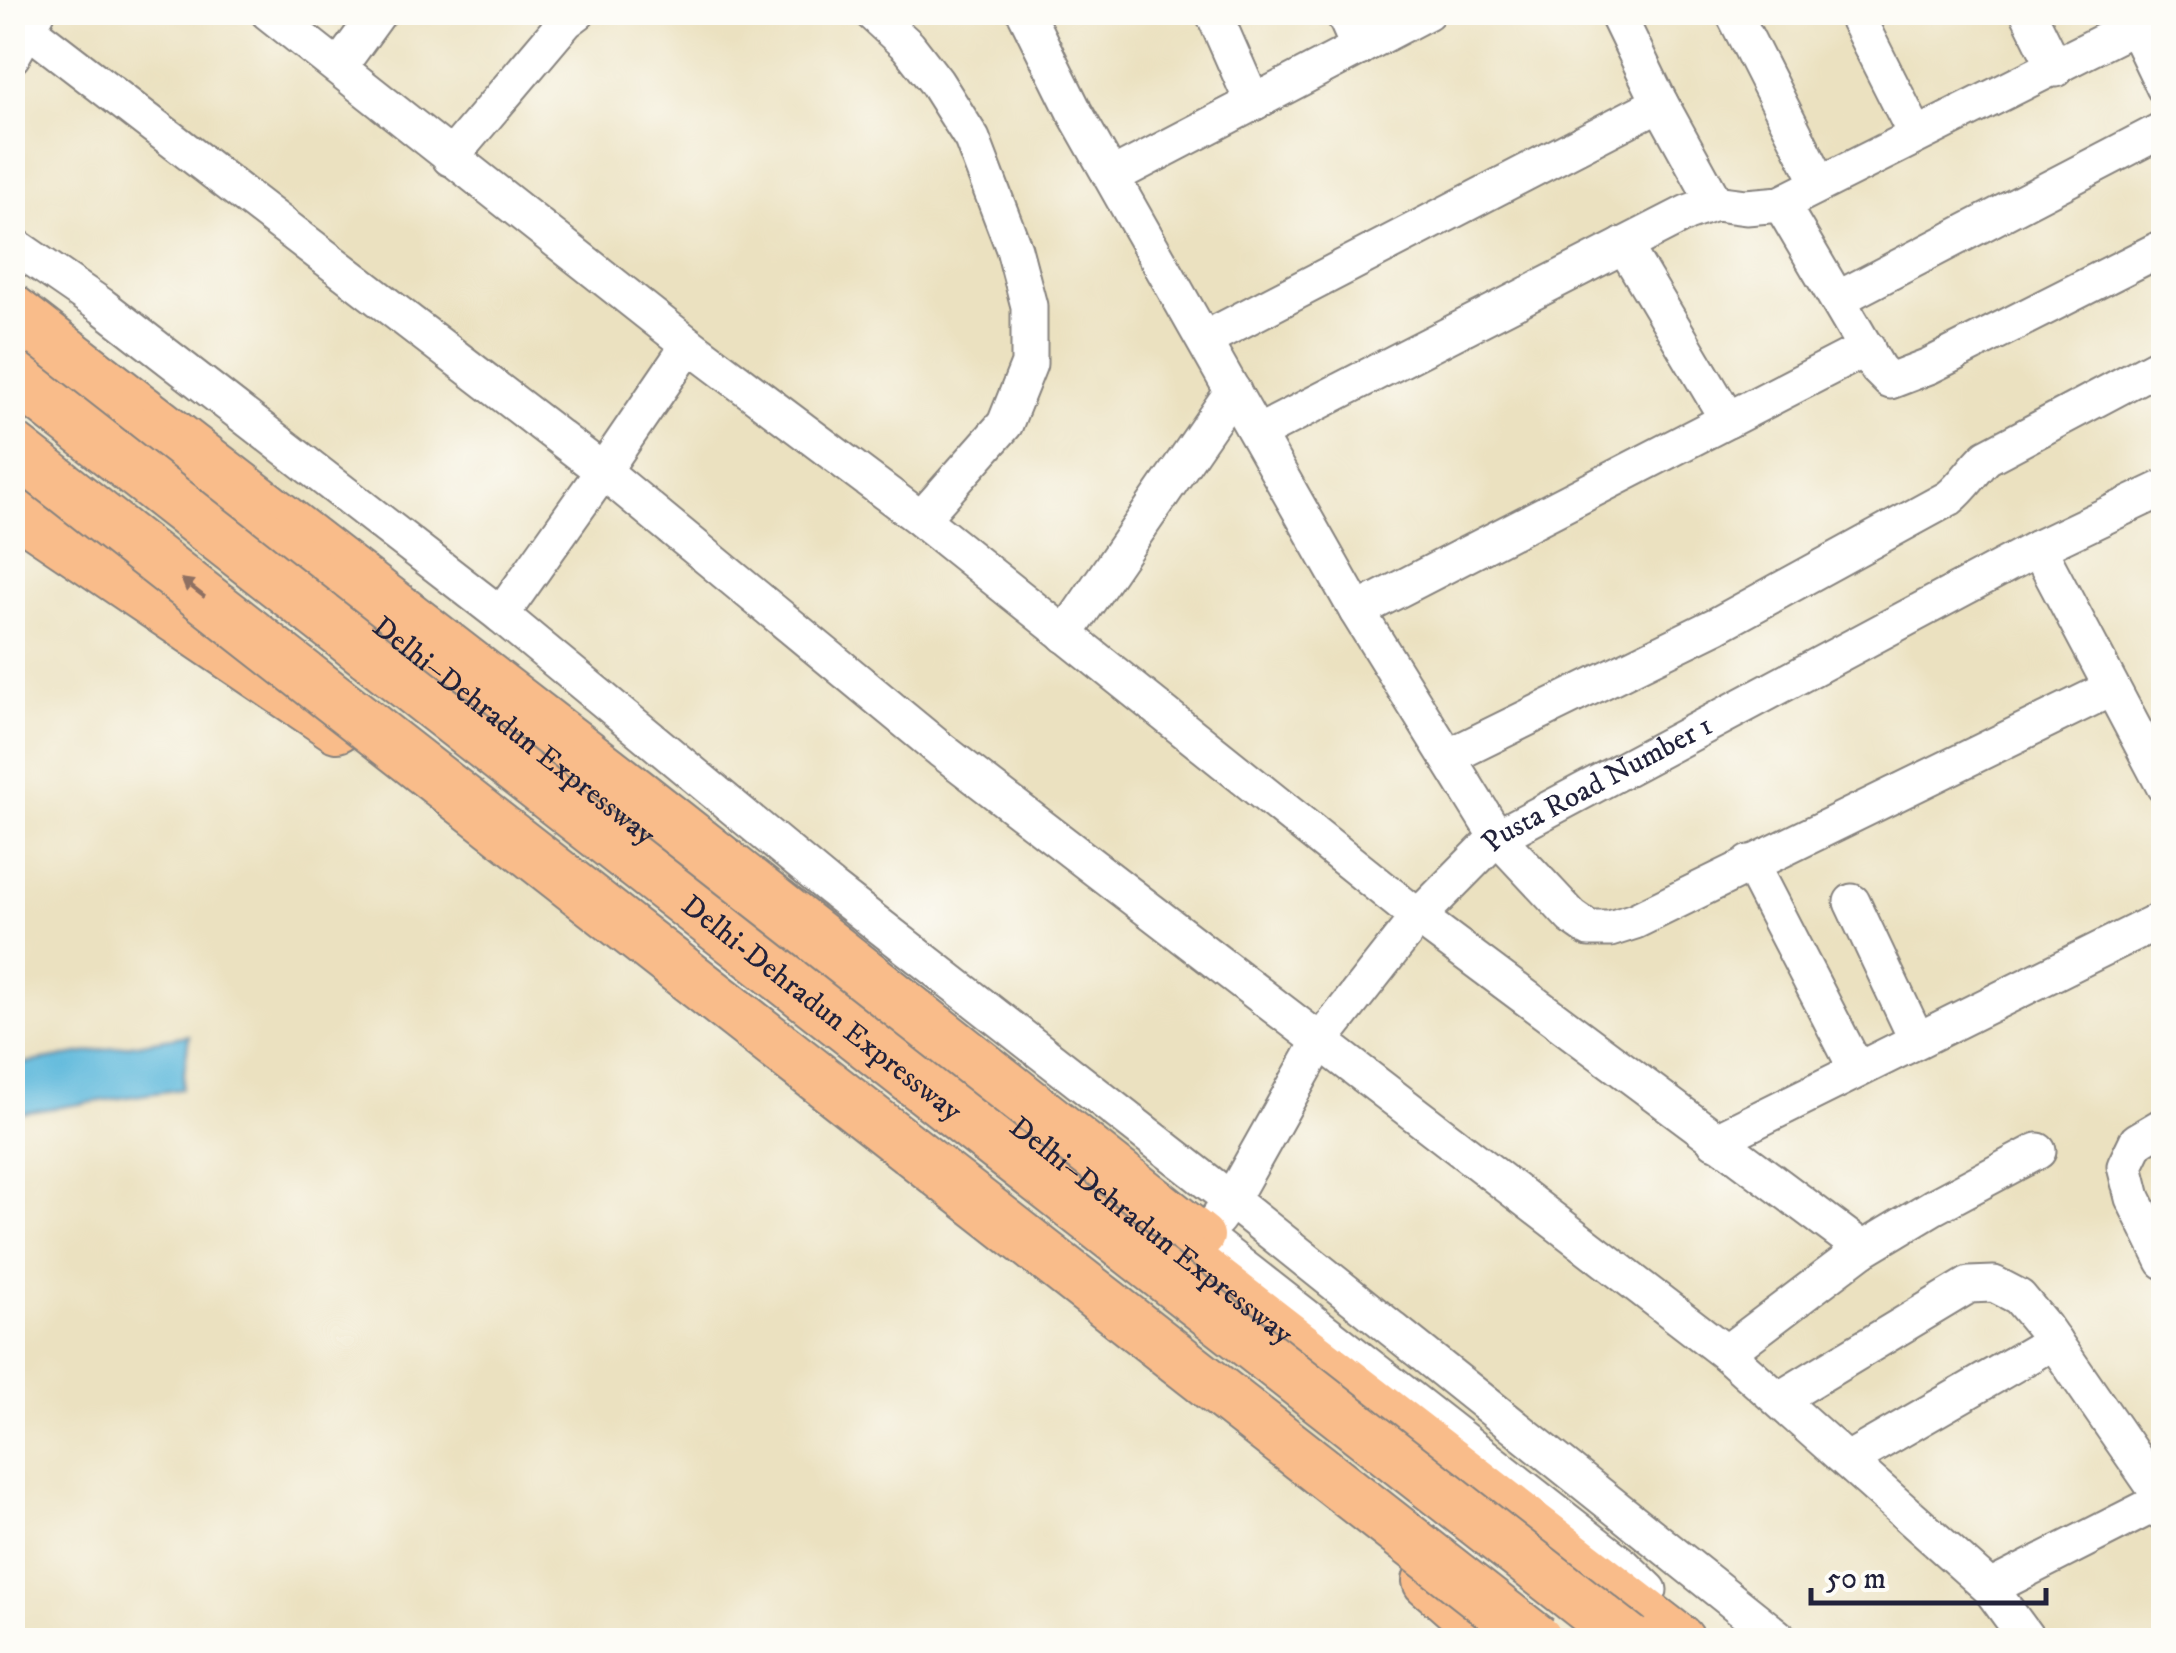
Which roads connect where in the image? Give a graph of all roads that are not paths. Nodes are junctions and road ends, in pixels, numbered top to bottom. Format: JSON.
{"nodes":[{"id":1,"x":268,"y":12,"type":"edge"},
{"id":2,"x":379,"y":12,"type":"edge"},
{"id":3,"x":578,"y":12,"type":"edge"},
{"id":4,"x":871,"y":12,"type":"edge"},
{"id":5,"x":1025,"y":12,"type":"edge"},
{"id":6,"x":1214,"y":12,"type":"edge"},
{"id":7,"x":1343,"y":12,"type":"edge"},
{"id":8,"x":1427,"y":12,"type":"edge"},
{"id":9,"x":1733,"y":12,"type":"edge"},
{"id":10,"x":1854,"y":12,"type":"edge"},
{"id":11,"x":2028,"y":12,"type":"edge"},
{"id":12,"x":1628,"y":16,"type":"edge"},
{"id":13,"x":2142,"y":17,"type":"edge"},
{"id":14,"x":26,"y":33,"type":"edge"},
{"id":15,"x":1359,"y":48,"type":"junction"},
{"id":16,"x":338,"y":67,"type":"junction"},
{"id":17,"x":2056,"y":69,"type":"junction"},
{"id":18,"x":2164,"y":88,"type":"edge"},
{"id":19,"x":1253,"y":103,"type":"junction"},
{"id":20,"x":1660,"y":103,"type":"junction"},
{"id":21,"x":2164,"y":130,"type":"edge"},
{"id":22,"x":1916,"y":135,"type":"junction"},
{"id":23,"x":450,"y":158,"type":"junction"},
{"id":24,"x":1113,"y":176,"type":"junction"},
{"id":25,"x":1820,"y":184,"type":"junction"},
{"id":26,"x":1714,"y":203,"type":"junction"},
{"id":27,"x":1781,"y":204,"type":"junction"},
{"id":28,"x":12,"y":244,"type":"edge"},
{"id":29,"x":1624,"y":245,"type":"junction"},
{"id":30,"x":2164,"y":247,"type":"edge"},
{"id":31,"x":1838,"y":299,"type":"junction"},
{"id":32,"x":12,"y":305,"type":"edge"},
{"id":33,"x":12,"y":336,"type":"edge"},
{"id":34,"x":1205,"y":339,"type":"junction"},
{"id":35,"x":689,"y":345,"type":"junction"},
{"id":36,"x":1867,"y":348,"type":"junction"},
{"id":37,"x":2164,"y":363,"type":"edge"},
{"id":38,"x":12,"y":375,"type":"edge"},
{"id":39,"x":1233,"y":392,"type":"junction"},
{"id":40,"x":1728,"y":420,"type":"junction"},
{"id":41,"x":135,"y":432,"type":"junction"},
{"id":42,"x":1258,"y":433,"type":"junction"},
{"id":43,"x":12,"y":447,"type":"edge"},
{"id":44,"x":603,"y":471,"type":"junction"},
{"id":45,"x":2164,"y":488,"type":"edge"},
{"id":46,"x":12,"y":507,"type":"edge"},
{"id":47,"x":921,"y":519,"type":"junction"},
{"id":48,"x":54,"y":535,"type":"junction"},
{"id":49,"x":2038,"y":548,"type":"junction"},
{"id":50,"x":1357,"y":611,"type":"junction"},
{"id":51,"x":501,"y":615,"type":"junction"},
{"id":52,"x":1065,"y":635,"type":"junction"},
{"id":53,"x":2110,"y":690,"type":"junction"},
{"id":54,"x":1450,"y":756,"type":"junction"},
{"id":55,"x":2164,"y":786,"type":"edge"},
{"id":56,"x":1497,"y":837,"type":"junction"},
{"id":57,"x":1750,"y":863,"type":"junction"},
{"id":58,"x":1852,"y":902,"type":"dead end"},
{"id":59,"x":1418,"y":917,"type":"junction"},
{"id":60,"x":2164,"y":918,"type":"edge"},
{"id":61,"x":1917,"y":1040,"type":"junction"},
{"id":62,"x":1319,"y":1042,"type":"junction"},
{"id":63,"x":1857,"y":1070,"type":"junction"},
{"id":64,"x":2164,"y":1125,"type":"edge"},
{"id":65,"x":1716,"y":1141,"type":"junction"},
{"id":66,"x":2038,"y":1152,"type":"dead end"},
{"id":67,"x":1231,"y":1200,"type":"junction"},
{"id":68,"x":1194,"y":1247,"type":"junction"},
{"id":69,"x":1863,"y":1249,"type":"junction"},
{"id":70,"x":2164,"y":1261,"type":"edge"},
{"id":71,"x":2054,"y":1341,"type":"junction"},
{"id":72,"x":1726,"y":1353,"type":"junction"},
{"id":73,"x":1780,"y":1399,"type":"junction"},
{"id":74,"x":1848,"y":1460,"type":"junction"},
{"id":75,"x":2163,"y":1500,"type":"edge"},
{"id":76,"x":1990,"y":1588,"type":"junction"},
{"id":77,"x":1495,"y":1640,"type":"edge"},
{"id":78,"x":1538,"y":1640,"type":"edge"},
{"id":79,"x":1629,"y":1640,"type":"edge"},
{"id":80,"x":1680,"y":1640,"type":"edge"},
{"id":81,"x":1702,"y":1640,"type":"edge"},
{"id":82,"x":1780,"y":1640,"type":"edge"},
{"id":83,"x":2028,"y":1640,"type":"edge"}],
"edges":[{"from":1,"to":16,"type":"street"},
{"from":2,"to":16,"type":"street"},
{"from":3,"to":23,"type":"street"},
{"from":4,"to":47,"type":"street"},
{"from":5,"to":24,"type":"street"},
{"from":6,"to":19,"type":"street"},
{"from":7,"to":15,"type":"street"},
{"from":8,"to":15,"type":"street"},
{"from":9,"to":25,"type":"street"},
{"from":10,"to":22,"type":"street"},
{"from":11,"to":17,"type":"street"},
{"from":12,"to":20,"type":"street"},
{"from":13,"to":17,"type":"street"},
{"from":13,"to":18,"type":"street"},
{"from":14,"to":44,"type":"street"},
{"from":15,"to":19,"type":"street"},
{"from":16,"to":23,"type":"street"},
{"from":17,"to":22,"type":"street"},
{"from":19,"to":24,"type":"street"},
{"from":20,"to":26,"type":"street"},
{"from":20,"to":34,"type":"street"},
{"from":21,"to":31,"type":"street"},
{"from":22,"to":25,"type":"street"},
{"from":23,"to":35,"type":"street"},
{"from":24,"to":34,"type":"street"},
{"from":25,"to":27,"type":"street"},
{"from":26,"to":27,"type":"street"},
{"from":26,"to":29,"type":"street"},
{"from":27,"to":31,"type":"street"},
{"from":28,"to":51,"type":"street"},
{"from":29,"to":40,"type":"street"},
{"from":29,"to":42,"type":"street"},
{"from":30,"to":36,"type":"street"},
{"from":31,"to":36,"type":"street"},
{"from":32,"to":68,"type":"main road"},
{"from":33,"to":41,"type":"highway","name":"Delhi–Dehradun Expressway"},
{"from":34,"to":39,"type":"street"},
{"from":35,"to":44,"type":"street"},
{"from":35,"to":47,"type":"street"},
{"from":36,"to":40,"type":"street"},
{"from":37,"to":54,"type":"street"},
{"from":38,"to":79,"type":"highway","name":"Delhi-Dehradun Expressway","bridge":true},
{"from":39,"to":42,"type":"street"},
{"from":39,"to":52,"type":"street"},
{"from":40,"to":50,"type":"street"},
{"from":41,"to":48,"type":"street"},
{"from":41,"to":68,"type":"highway","name":"Delhi–Dehradun Expressway"},
{"from":42,"to":50,"type":"street"},
{"from":78,"to":43,"type":"highway","name":"Delhi-Dehradun Expressway","one_way":true,"bridge":true},
{"from":44,"to":51,"type":"street"},
{"from":44,"to":62,"type":"street"},
{"from":45,"to":49,"type":"street","name":"Pusta Road Number 1"},
{"from":46,"to":48,"type":"highway"},
{"from":47,"to":52,"type":"street"},
{"from":48,"to":77,"type":"highway"},
{"from":49,"to":53,"type":"street"},
{"from":49,"to":56,"type":"street","name":"Pusta Road Number 1"},
{"from":50,"to":54,"type":"street"},
{"from":51,"to":67,"type":"street"},
{"from":52,"to":59,"type":"street"},
{"from":53,"to":55,"type":"street"},
{"from":53,"to":57,"type":"street"},
{"from":54,"to":56,"type":"street"},
{"from":56,"to":57,"type":"street"},
{"from":56,"to":59,"type":"street","name":"Pusta Road Number 1"},
{"from":57,"to":63,"type":"street"},
{"from":58,"to":61,"type":"street"},
{"from":59,"to":62,"type":"street","name":"Pusta Road Number 1"},
{"from":59,"to":65,"type":"street"},
{"from":60,"to":61,"type":"street"},
{"from":61,"to":63,"type":"street"},
{"from":62,"to":67,"type":"street","name":"Pusta Road Number 1"},
{"from":62,"to":72,"type":"street"},
{"from":63,"to":65,"type":"street"},
{"from":64,"to":70,"type":"street"},
{"from":65,"to":69,"type":"street"},
{"from":66,"to":69,"type":"street"},
{"from":67,"to":68,"type":"street","name":"Pusta Road Number 1"},
{"from":67,"to":82,"type":"street"},
{"from":68,"to":80,"type":"highway","name":"Delhi–Dehradun Expressway"},
{"from":68,"to":81,"type":"street"},
{"from":69,"to":72,"type":"street"},
{"from":71,"to":73,"type":"street"},
{"from":71,"to":74,"type":"street"},
{"from":71,"to":75,"type":"street"},
{"from":72,"to":73,"type":"street"},
{"from":73,"to":74,"type":"street"},
{"from":74,"to":76,"type":"street"},
{"from":75,"to":76,"type":"street"},
{"from":76,"to":83,"type":"street"}]}
